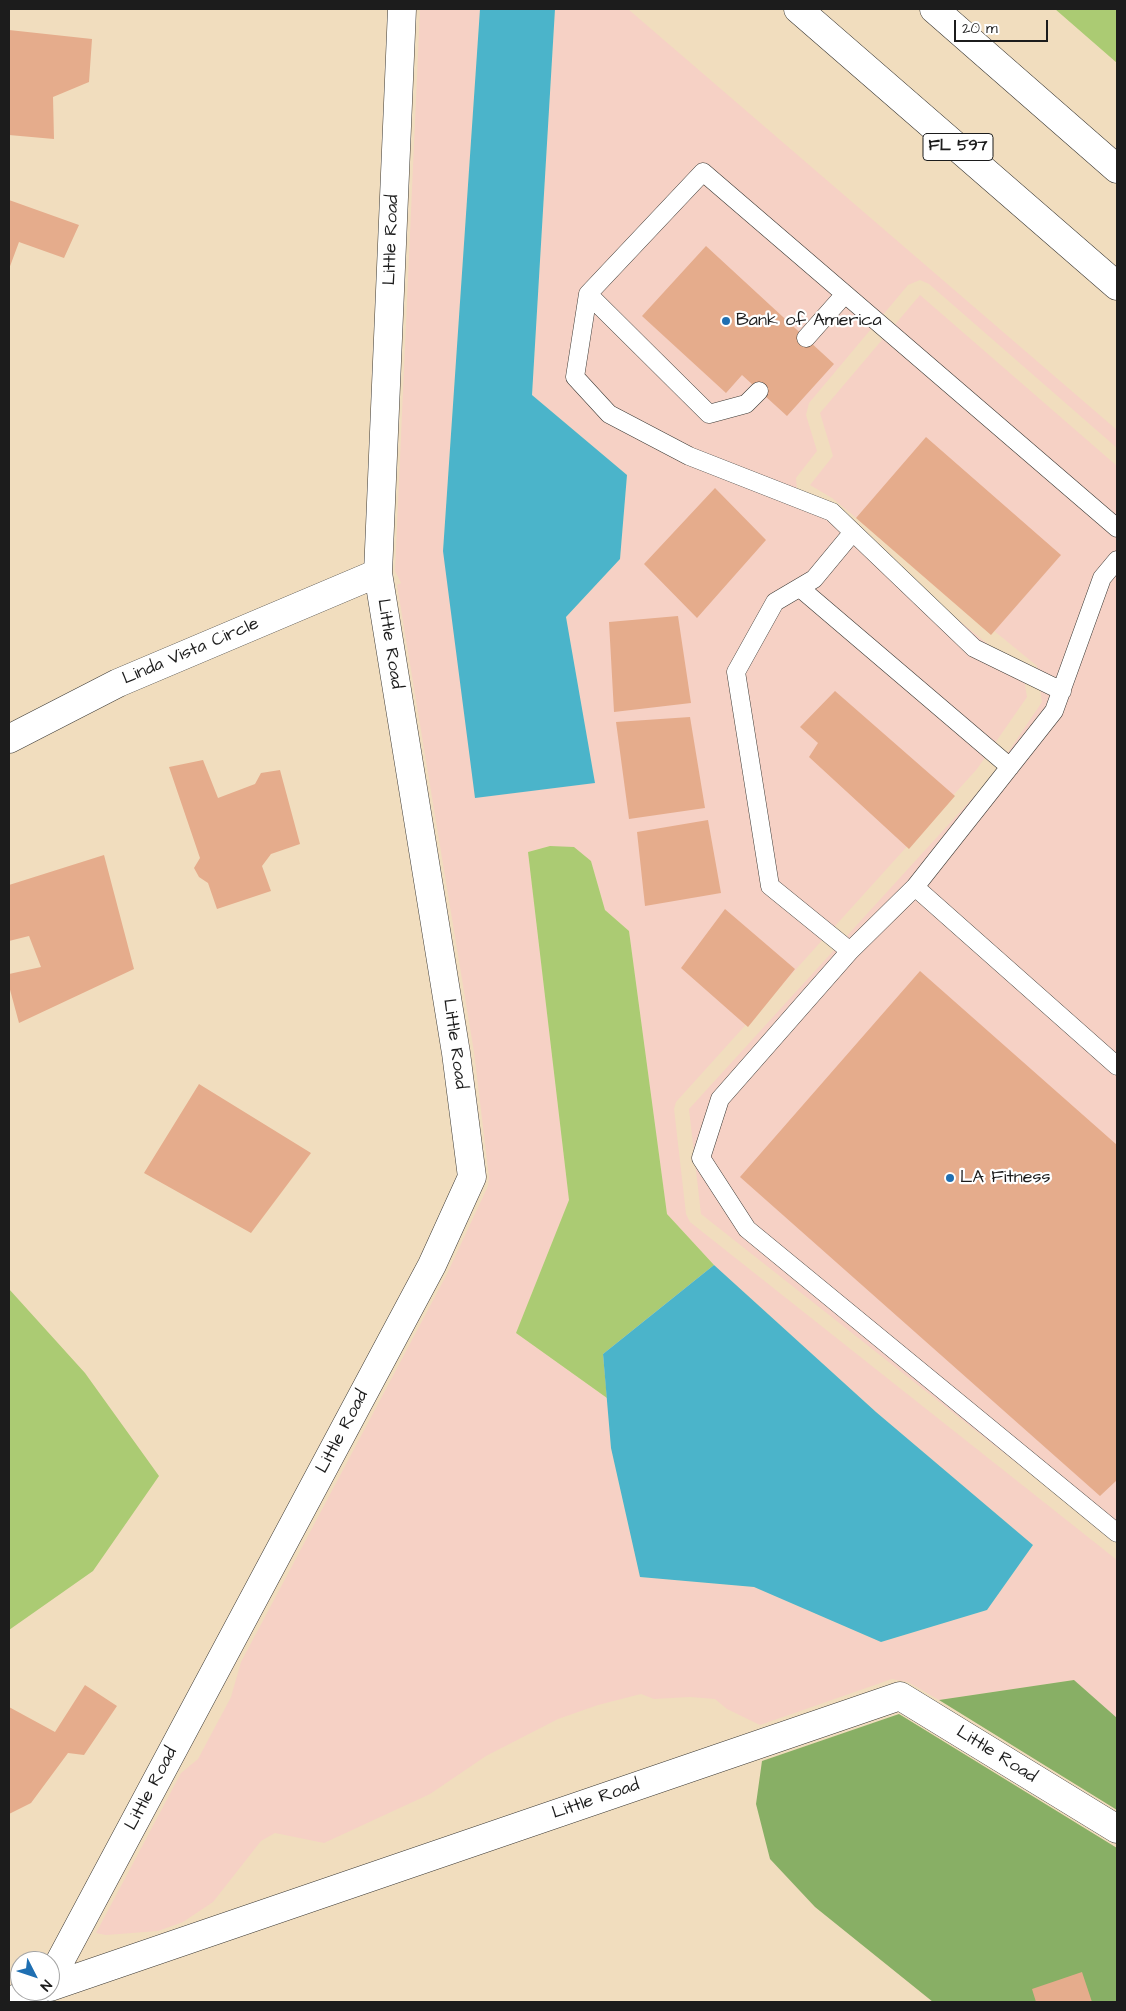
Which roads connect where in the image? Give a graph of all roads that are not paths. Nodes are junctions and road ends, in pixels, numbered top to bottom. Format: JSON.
{"nodes":[{"id":1,"x":402,"y":9,"type":"edge"},
{"id":2,"x":798,"y":9,"type":"edge"},
{"id":3,"x":934,"y":9,"type":"edge"},
{"id":4,"x":1117,"y":169,"type":"edge"},
{"id":5,"x":1117,"y":286,"type":"edge"},
{"id":6,"x":588,"y":294,"type":"junction"},
{"id":7,"x":846,"y":294,"type":"junction"},
{"id":8,"x":806,"y":338,"type":"dead end"},
{"id":9,"x":759,"y":390,"type":"dead end"},
{"id":10,"x":1117,"y":528,"type":"edge"},
{"id":11,"x":853,"y":532,"type":"junction"},
{"id":12,"x":1117,"y":560,"type":"edge"},
{"id":13,"x":378,"y":573,"type":"junction"},
{"id":14,"x":800,"y":588,"type":"junction"},
{"id":15,"x":1062,"y":691,"type":"junction"},
{"id":16,"x":9,"y":739,"type":"edge"},
{"id":17,"x":1010,"y":767,"type":"junction"},
{"id":18,"x":915,"y":887,"type":"junction"},
{"id":19,"x":850,"y":951,"type":"junction"},
{"id":20,"x":1117,"y":1066,"type":"edge"},
{"id":21,"x":1117,"y":1533,"type":"edge"},
{"id":22,"x":1117,"y":1829,"type":"edge"},
{"id":23,"x":60,"y":1961,"type":"edge"},
{"id":24,"x":60,"y":1983,"type":"edge"}],
"edges":[{"from":1,"to":13,"type":"street","name":"Little Road"},
{"from":2,"to":5,"type":"street","number":"FL 597"},
{"from":3,"to":4,"type":"street"},
{"from":6,"to":7,"type":"lane"},
{"from":6,"to":9,"type":"lane"},
{"from":6,"to":11,"type":"lane"},
{"from":7,"to":8,"type":"lane"},
{"from":7,"to":10,"type":"lane"},
{"from":11,"to":14,"type":"lane"},
{"from":11,"to":15,"type":"lane"},
{"from":12,"to":15,"type":"lane"},
{"from":13,"to":16,"type":"street","name":"Linda Vista Circle"},
{"from":13,"to":23,"type":"street","name":"Little Road"},
{"from":14,"to":17,"type":"lane"},
{"from":14,"to":19,"type":"lane"},
{"from":15,"to":17,"type":"lane"},
{"from":17,"to":18,"type":"lane"},
{"from":18,"to":19,"type":"lane"},
{"from":18,"to":20,"type":"lane"},
{"from":19,"to":21,"type":"lane"},
{"from":22,"to":24,"type":"street","name":"Little Road"}]}
